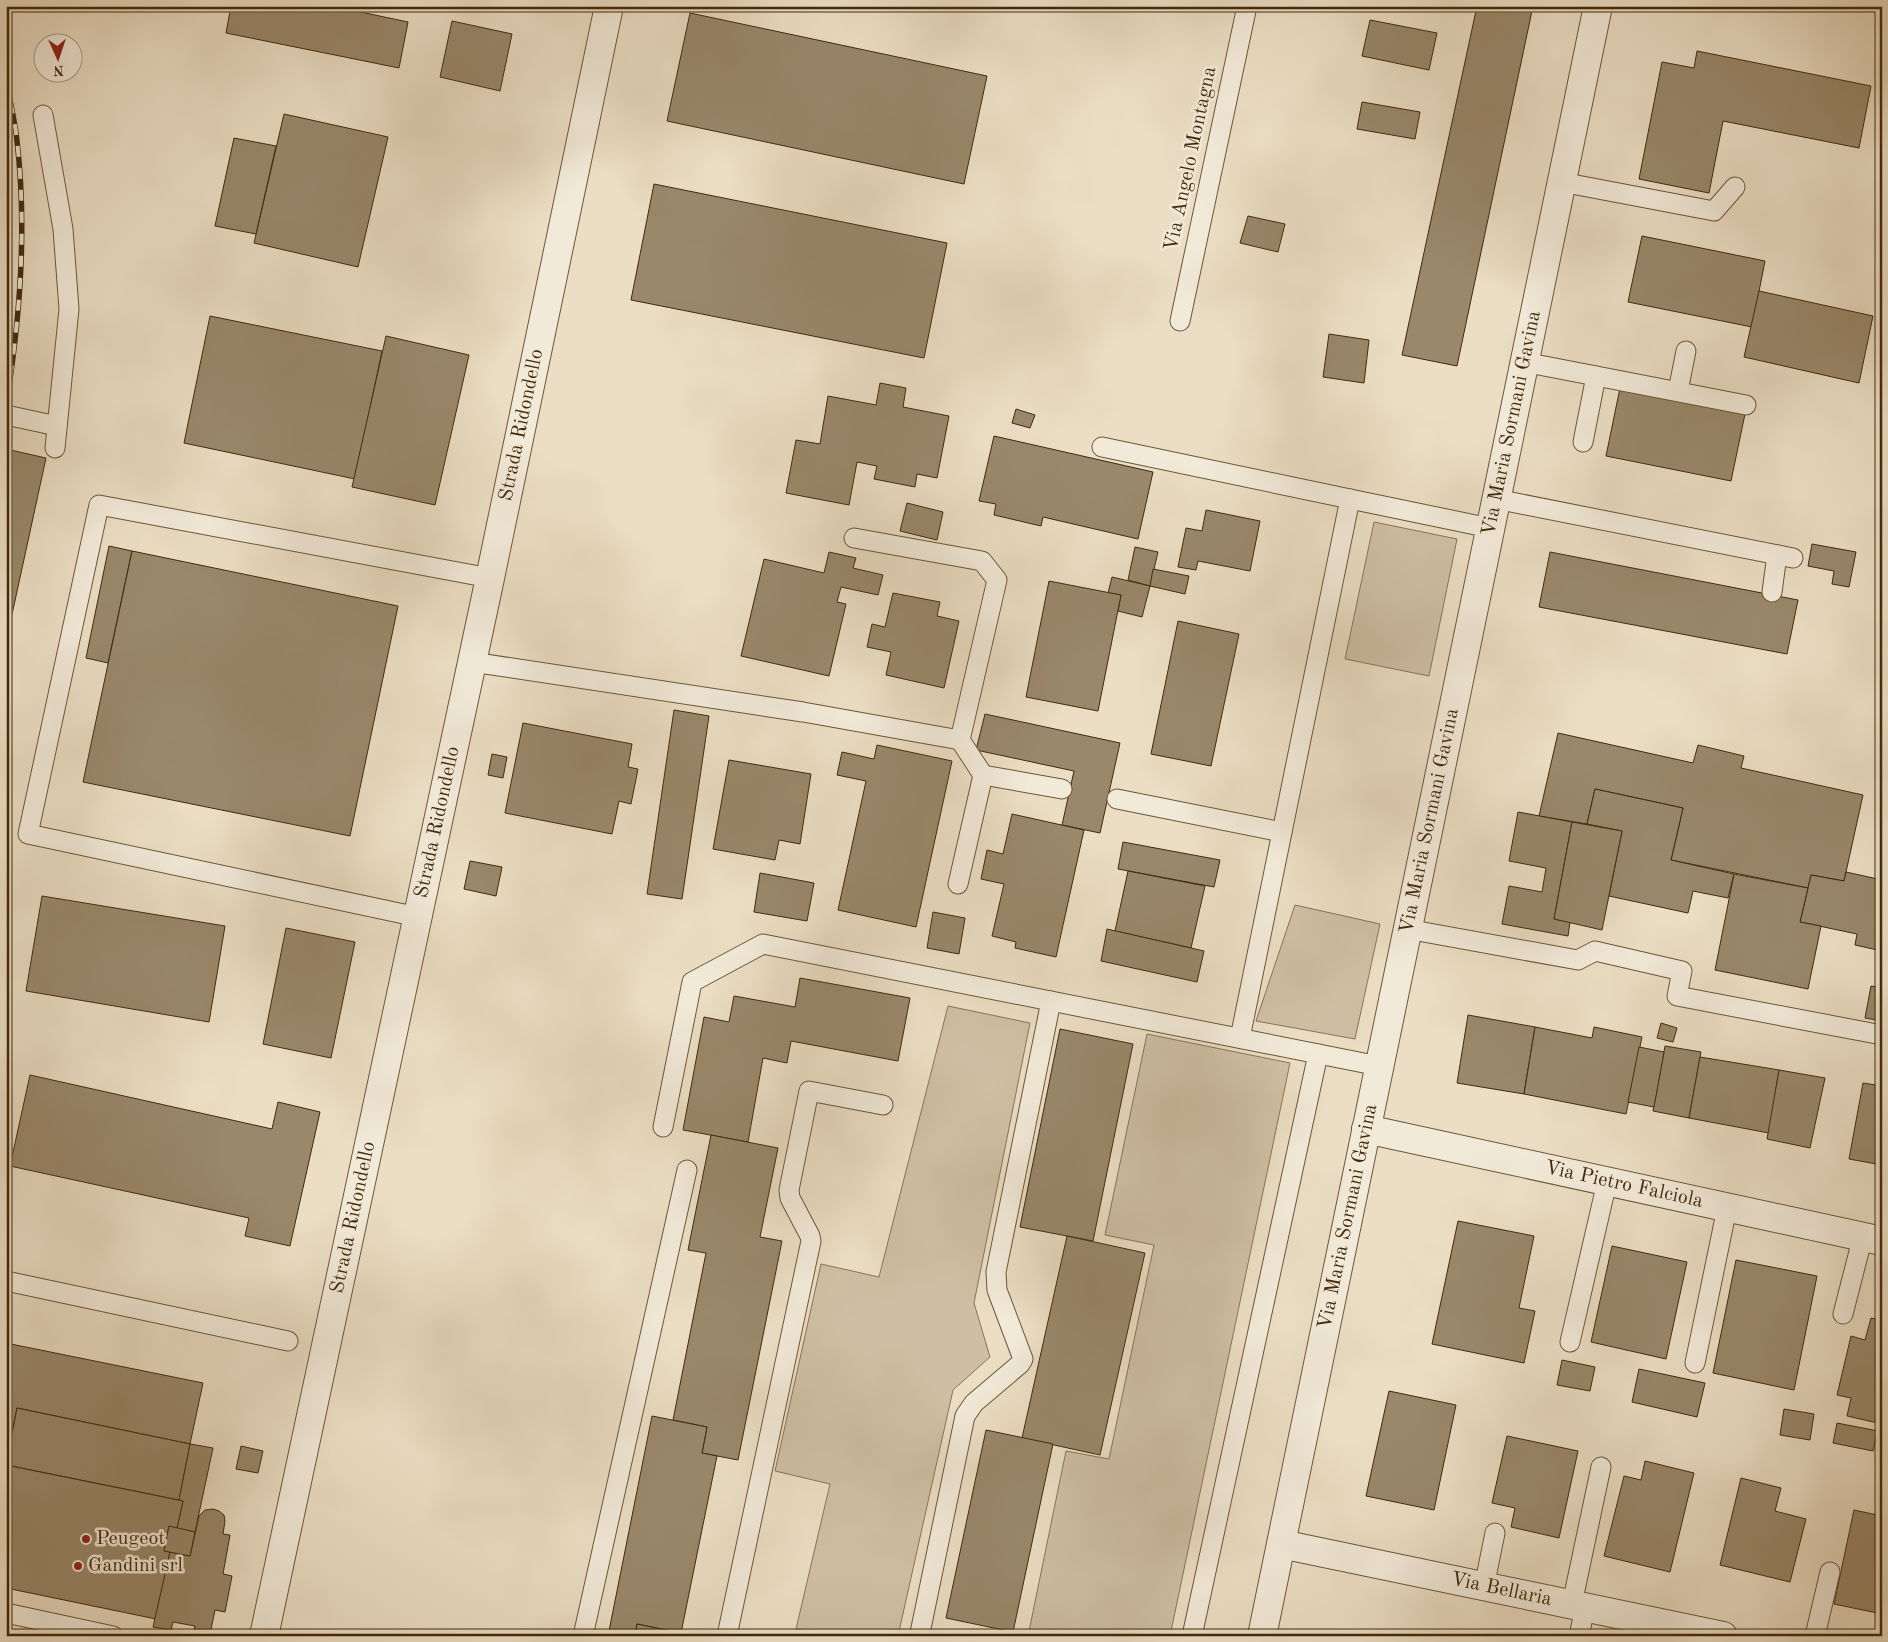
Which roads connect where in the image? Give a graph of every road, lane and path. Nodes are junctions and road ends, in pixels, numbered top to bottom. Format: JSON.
{"nodes":[{"id":1,"x":609,"y":6,"type":"edge"},
{"id":2,"x":1246,"y":6,"type":"edge"},
{"id":3,"x":1598,"y":6,"type":"edge"},
{"id":4,"x":43,"y":116,"type":"dead end"},
{"id":5,"x":1561,"y":182,"type":"junction"},
{"id":6,"x":1735,"y":187,"type":"dead end"},
{"id":7,"x":1180,"y":321,"type":"dead end"},
{"id":8,"x":1686,"y":351,"type":"dead end"},
{"id":9,"x":1524,"y":362,"type":"junction"},
{"id":10,"x":1596,"y":376,"type":"junction"},
{"id":11,"x":1678,"y":392,"type":"junction"},
{"id":12,"x":1746,"y":405,"type":"dead end"},
{"id":13,"x":6,"y":415,"type":"edge"},
{"id":14,"x":57,"y":426,"type":"junction"},
{"id":15,"x":1583,"y":442,"type":"dead end"},
{"id":16,"x":1102,"y":447,"type":"dead end"},
{"id":17,"x":55,"y":448,"type":"dead end"},
{"id":18,"x":1350,"y":499,"type":"junction"},
{"id":19,"x":1496,"y":499,"type":"junction"},
{"id":20,"x":1490,"y":528,"type":"junction"},
{"id":21,"x":854,"y":538,"type":"dead end"},
{"id":22,"x":490,"y":578,"type":"junction"},
{"id":23,"x":1772,"y":592,"type":"dead end"},
{"id":24,"x":472,"y":662,"type":"junction"},
{"id":25,"x":960,"y":740,"type":"junction"},
{"id":26,"x":983,"y":775,"type":"junction"},
{"id":27,"x":1062,"y":789,"type":"dead end"},
{"id":28,"x":1117,"y":799,"type":"dead end"},
{"id":29,"x":1282,"y":832,"type":"junction"},
{"id":30,"x":958,"y":884,"type":"dead end"},
{"id":31,"x":418,"y":917,"type":"junction"},
{"id":32,"x":1407,"y":929,"type":"junction"},
{"id":33,"x":1051,"y":1001,"type":"junction"},
{"id":34,"x":1882,"y":1035,"type":"edge"},
{"id":35,"x":1240,"y":1038,"type":"junction"},
{"id":36,"x":1318,"y":1054,"type":"junction"},
{"id":37,"x":1379,"y":1066,"type":"junction"},
{"id":38,"x":883,"y":1105,"type":"dead end"},
{"id":39,"x":664,"y":1127,"type":"dead end"},
{"id":40,"x":1366,"y":1129,"type":"junction"},
{"id":41,"x":687,"y":1170,"type":"dead end"},
{"id":42,"x":1607,"y":1182,"type":"junction"},
{"id":43,"x":1727,"y":1208,"type":"junction"},
{"id":44,"x":1872,"y":1238,"type":"edge"},
{"id":45,"x":6,"y":1281,"type":"edge"},
{"id":46,"x":1843,"y":1314,"type":"dead end"},
{"id":47,"x":288,"y":1341,"type":"dead end"},
{"id":48,"x":1570,"y":1342,"type":"dead end"},
{"id":49,"x":1695,"y":1363,"type":"dead end"},
{"id":50,"x":1601,"y":1467,"type":"dead end"},
{"id":51,"x":1495,"y":1533,"type":"dead end"},
{"id":52,"x":1281,"y":1544,"type":"junction"},
{"id":53,"x":1830,"y":1572,"type":"dead end"},
{"id":54,"x":1484,"y":1586,"type":"junction"},
{"id":55,"x":1579,"y":1606,"type":"junction"},
{"id":56,"x":6,"y":1613,"type":"edge"},
{"id":57,"x":109,"y":1635,"type":"edge"},
{"id":58,"x":264,"y":1636,"type":"edge"},
{"id":59,"x":583,"y":1636,"type":"edge"},
{"id":60,"x":731,"y":1636,"type":"edge"},
{"id":61,"x":921,"y":1636,"type":"edge"},
{"id":62,"x":1192,"y":1636,"type":"edge"},
{"id":63,"x":1262,"y":1636,"type":"edge"},
{"id":64,"x":1579,"y":1636,"type":"edge"},
{"id":65,"x":1723,"y":1636,"type":"edge"},
{"id":66,"x":1814,"y":1636,"type":"edge"}],
"edges":[{"from":1,"to":22,"type":"street","name":"Strada Ridondello"},
{"from":2,"to":7,"type":"lane","name":"Via Angelo Montagna"},
{"from":3,"to":5,"type":"street","name":"Via Maria Sormani Gavina"},
{"from":4,"to":14,"type":"lane"},
{"from":5,"to":6,"type":"lane"},
{"from":5,"to":9,"type":"street","name":"Via Maria Sormani Gavina"},
{"from":8,"to":11,"type":"lane"},
{"from":9,"to":10,"type":"lane"},
{"from":9,"to":19,"type":"street","name":"Via Maria Sormani Gavina"},
{"from":10,"to":11,"type":"lane"},
{"from":10,"to":15,"type":"lane"},
{"from":11,"to":12,"type":"lane"},
{"from":13,"to":14,"type":"lane"},
{"from":14,"to":17,"type":"lane"},
{"from":16,"to":18,"type":"lane"},
{"from":18,"to":20,"type":"lane"},
{"from":18,"to":29,"type":"lane"},
{"from":19,"to":20,"type":"street","name":"Via Maria Sormani Gavina"},
{"from":19,"to":23,"type":"lane"},
{"from":20,"to":32,"type":"street","name":"Via Maria Sormani Gavina"},
{"from":21,"to":25,"type":"lane"},
{"from":22,"to":24,"type":"street","name":"Strada Ridondello"},
{"from":22,"to":31,"type":"lane"},
{"from":24,"to":25,"type":"lane"},
{"from":24,"to":31,"type":"street","name":"Strada Ridondello"},
{"from":25,"to":26,"type":"lane"},
{"from":26,"to":27,"type":"lane"},
{"from":26,"to":30,"type":"lane"},
{"from":28,"to":29,"type":"lane"},
{"from":29,"to":35,"type":"lane"},
{"from":31,"to":58,"type":"street","name":"Strada Ridondello"},
{"from":32,"to":34,"type":"lane"},
{"from":32,"to":37,"type":"street","name":"Via Maria Sormani Gavina"},
{"from":33,"to":35,"type":"lane"},
{"from":33,"to":39,"type":"lane"},
{"from":33,"to":61,"type":"lane"},
{"from":35,"to":36,"type":"lane"},
{"from":36,"to":37,"type":"lane"},
{"from":36,"to":62,"type":"lane"},
{"from":37,"to":40,"type":"street","name":"Via Maria Sormani Gavina"},
{"from":38,"to":60,"type":"lane"},
{"from":40,"to":42,"type":"street","name":"Via Pietro Falciola"},
{"from":40,"to":52,"type":"street","name":"Via Maria Sormani Gavina"},
{"from":41,"to":59,"type":"lane"},
{"from":42,"to":43,"type":"street","name":"Via Pietro Falciola"},
{"from":42,"to":48,"type":"lane"},
{"from":43,"to":44,"type":"street","name":"Via Pietro Falciola"},
{"from":43,"to":49,"type":"lane"},
{"from":44,"to":46,"type":"lane"},
{"from":45,"to":47,"type":"lane"},
{"from":50,"to":55,"type":"lane"},
{"from":51,"to":54,"type":"lane"},
{"from":52,"to":54,"type":"street","name":"Via Bellaria"},
{"from":52,"to":63,"type":"street","name":"Via Maria Sormani Gavina"},
{"from":53,"to":66,"type":"lane"},
{"from":54,"to":55,"type":"street","name":"Via Bellaria"},
{"from":55,"to":64,"type":"lane"},
{"from":55,"to":65,"type":"street","name":"Via Bellaria"},
{"from":56,"to":57,"type":"lane"}]}
